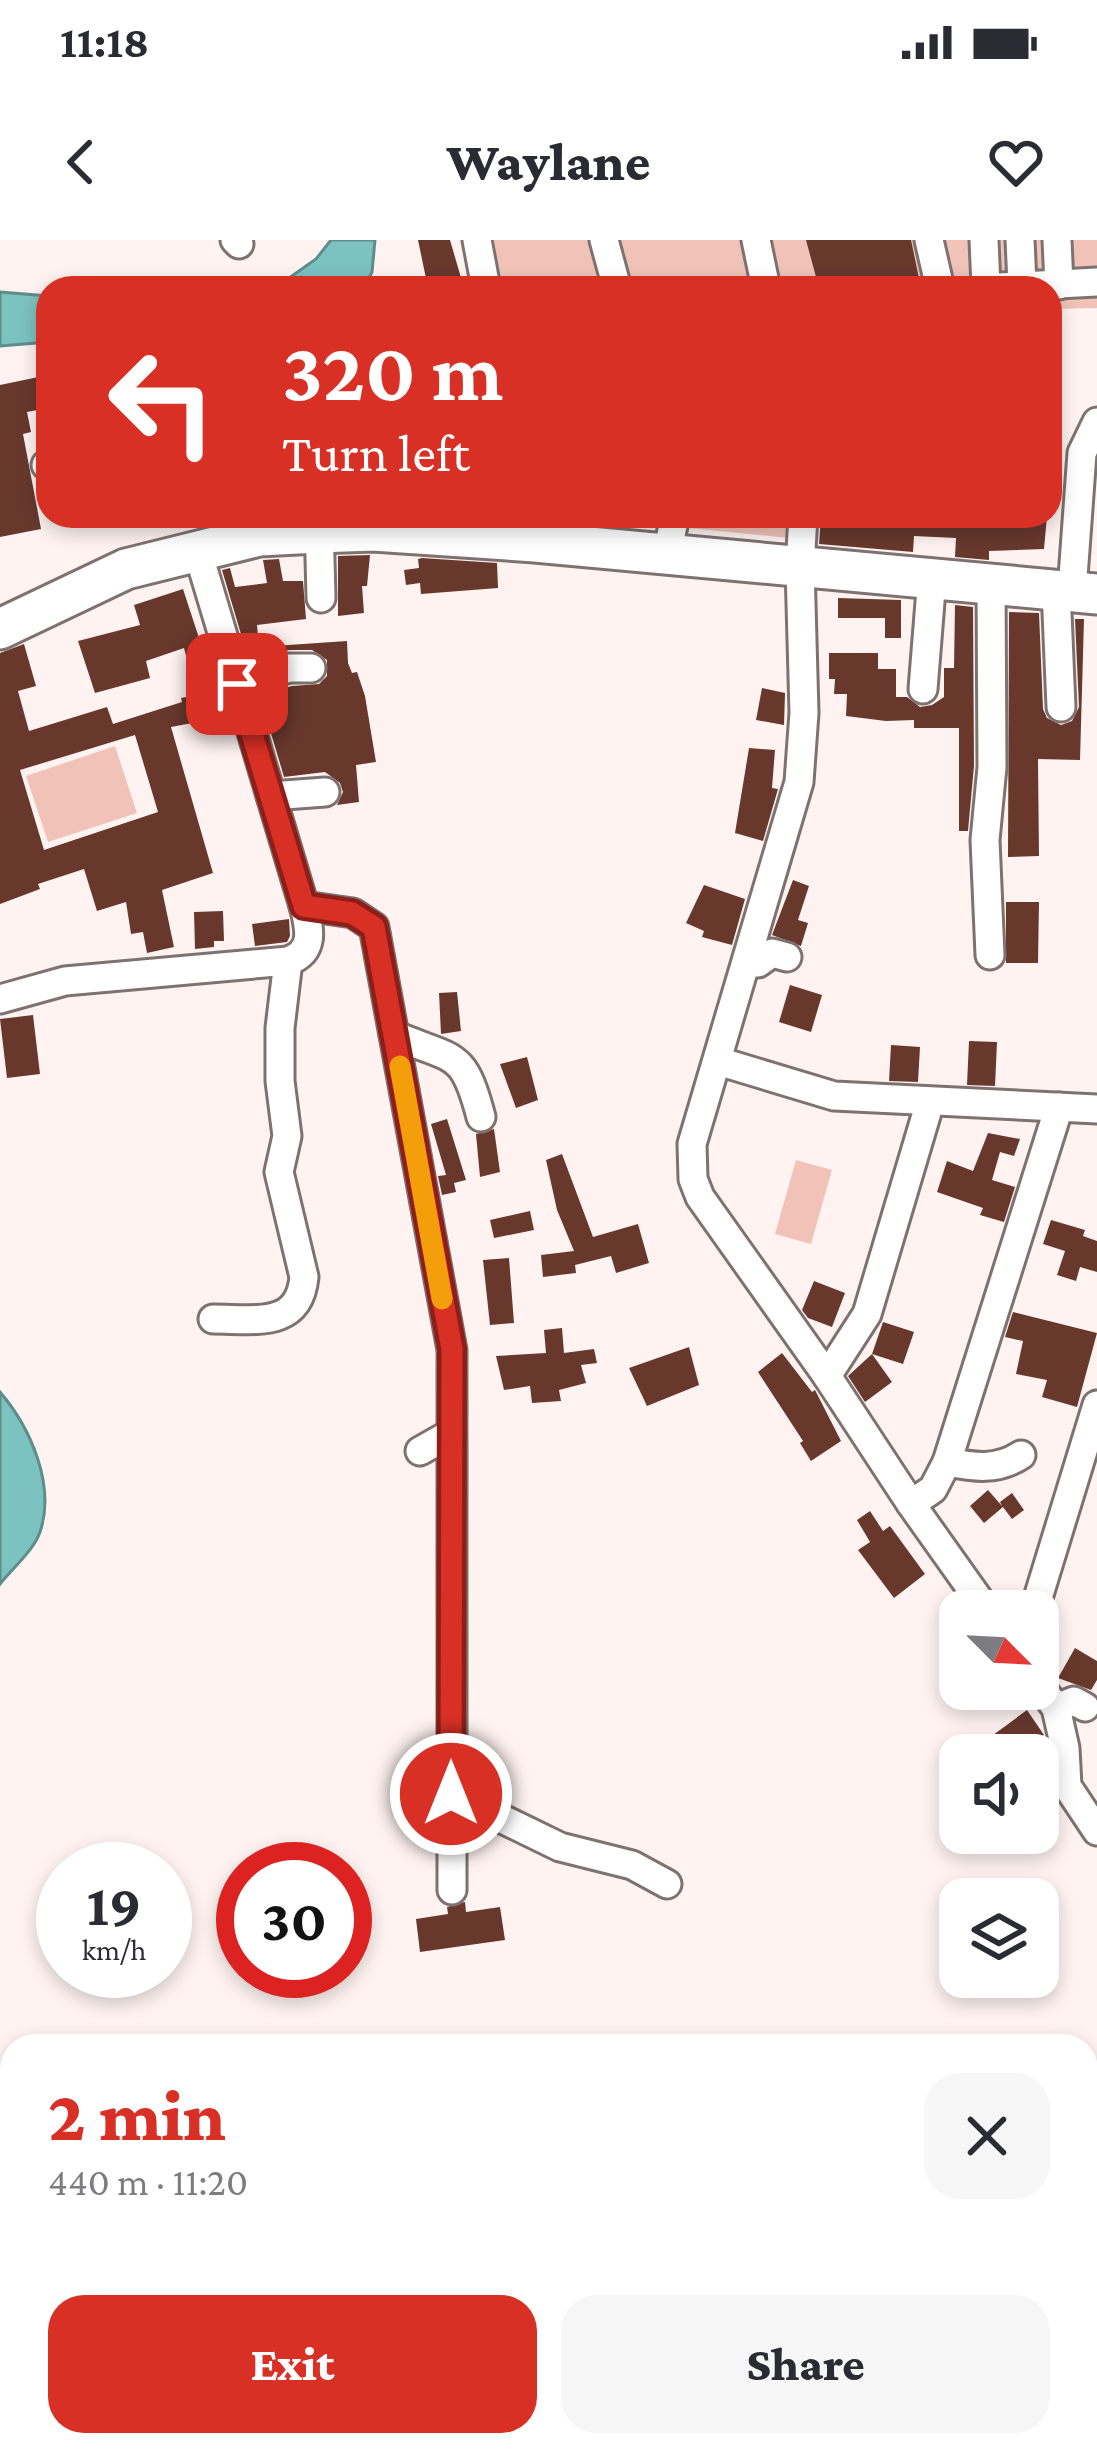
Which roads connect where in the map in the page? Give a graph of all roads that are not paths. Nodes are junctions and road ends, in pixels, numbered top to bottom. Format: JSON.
{"nodes":[{"id":1,"x":477,"y":240,"type":"edge"},
{"id":2,"x":604,"y":240,"type":"edge"},
{"id":3,"x":756,"y":240,"type":"edge"},
{"id":4,"x":928,"y":240,"type":"edge"},
{"id":5,"x":984,"y":240,"type":"edge"},
{"id":6,"x":1020,"y":240,"type":"edge"},
{"id":7,"x":1057,"y":240,"type":"edge"},
{"id":8,"x":484,"y":276,"type":"edge"},
{"id":9,"x":613,"y":276,"type":"edge"},
{"id":10,"x":764,"y":276,"type":"edge"},
{"id":11,"x":937,"y":276,"type":"edge"},
{"id":12,"x":983,"y":276,"type":"edge"},
{"id":13,"x":1022,"y":276,"type":"edge"},
{"id":14,"x":1059,"y":276,"type":"edge"},
{"id":15,"x":1097,"y":282,"type":"edge"},
{"id":16,"x":1062,"y":284,"type":"edge"},
{"id":17,"x":1097,"y":422,"type":"edge"},
{"id":18,"x":298,"y":528,"type":"edge"},
{"id":19,"x":318,"y":528,"type":"edge"},
{"id":20,"x":349,"y":528,"type":"edge"},
{"id":21,"x":802,"y":528,"type":"edge"},
{"id":22,"x":536,"y":529,"type":"edge"},
{"id":23,"x":671,"y":535,"type":"edge"},
{"id":24,"x":197,"y":549,"type":"junction"},
{"id":25,"x":800,"y":567,"type":"junction"},
{"id":26,"x":932,"y":577,"type":"junction"},
{"id":27,"x":991,"y":584,"type":"junction"},
{"id":28,"x":1075,"y":591,"type":"edge"},
{"id":29,"x":321,"y":598,"type":"dead end"},
{"id":30,"x":0,"y":629,"type":"edge"},
{"id":31,"x":311,"y":668,"type":"dead end"},
{"id":32,"x":237,"y":684,"type":"junction"},
{"id":33,"x":923,"y":689,"type":"dead end"},
{"id":34,"x":1061,"y":707,"type":"dead end"},
{"id":35,"x":326,"y":792,"type":"dead end"},
{"id":36,"x":271,"y":796,"type":"junction"},
{"id":37,"x":304,"y":906,"type":"junction"},
{"id":38,"x":989,"y":955,"type":"dead end"},
{"id":39,"x":787,"y":957,"type":"dead end"},
{"id":40,"x":747,"y":960,"type":"junction"},
{"id":41,"x":288,"y":961,"type":"junction"},
{"id":42,"x":0,"y":999,"type":"edge"},
{"id":43,"x":394,"y":1035,"type":"junction"},
{"id":44,"x":718,"y":1061,"type":"junction"},
{"id":45,"x":929,"y":1102,"type":"junction"},
{"id":46,"x":1059,"y":1107,"type":"junction"},
{"id":47,"x":1097,"y":1109,"type":"edge"},
{"id":48,"x":481,"y":1117,"type":"dead end"},
{"id":49,"x":213,"y":1319,"type":"dead end"},
{"id":50,"x":827,"y":1376,"type":"junction"},
{"id":51,"x":1097,"y":1405,"type":"edge"},
{"id":52,"x":450,"y":1434,"type":"junction"},
{"id":53,"x":420,"y":1451,"type":"dead end"},
{"id":54,"x":1021,"y":1455,"type":"dead end"},
{"id":55,"x":947,"y":1462,"type":"junction"},
{"id":56,"x":910,"y":1504,"type":"junction"},
{"id":57,"x":972,"y":1590,"type":"edge"},
{"id":58,"x":1040,"y":1590,"type":"edge"},
{"id":59,"x":1085,"y":1706,"type":"dead end"},
{"id":60,"x":1059,"y":1707,"type":"edge"},
{"id":61,"x":1056,"y":1710,"type":"edge"},
{"id":62,"x":451,"y":1794,"type":"junction"},
{"id":63,"x":1097,"y":1831,"type":"edge"},
{"id":64,"x":667,"y":1884,"type":"dead end"},
{"id":65,"x":452,"y":1890,"type":"dead end"}],
"edges":[{"from":1,"to":8,"type":"street"},
{"from":2,"to":9,"type":"street"},
{"from":3,"to":10,"type":"street"},
{"from":4,"to":11,"type":"street"},
{"from":5,"to":12,"type":"street"},
{"from":6,"to":13,"type":"street"},
{"from":7,"to":14,"type":"street"},
{"from":15,"to":16,"type":"street"},
{"from":17,"to":28,"type":"street"},
{"from":18,"to":24,"type":"highway"},
{"from":19,"to":29,"type":"street"},
{"from":20,"to":22,"type":"highway"},
{"from":21,"to":25,"type":"street"},
{"from":22,"to":23,"type":"highway"},
{"from":23,"to":25,"type":"highway"},
{"from":24,"to":30,"type":"highway"},
{"from":24,"to":32,"type":"street"},
{"from":25,"to":26,"type":"highway"},
{"from":25,"to":40,"type":"street"},
{"from":26,"to":27,"type":"highway"},
{"from":26,"to":33,"type":"street"},
{"from":27,"to":28,"type":"highway"},
{"from":27,"to":38,"type":"street"},
{"from":28,"to":34,"type":"street"},
{"from":31,"to":32,"type":"street"},
{"from":32,"to":36,"type":"street"},
{"from":35,"to":36,"type":"street"},
{"from":36,"to":37,"type":"street"},
{"from":37,"to":41,"type":"street"},
{"from":37,"to":43,"type":"street"},
{"from":39,"to":40,"type":"street"},
{"from":40,"to":44,"type":"street"},
{"from":41,"to":42,"type":"street"},
{"from":41,"to":49,"type":"street"},
{"from":43,"to":48,"type":"street"},
{"from":43,"to":52,"type":"street"},
{"from":44,"to":45,"type":"street"},
{"from":44,"to":50,"type":"street"},
{"from":45,"to":46,"type":"street"},
{"from":45,"to":50,"type":"street"},
{"from":46,"to":47,"type":"street"},
{"from":46,"to":55,"type":"street"},
{"from":50,"to":56,"type":"street"},
{"from":51,"to":58,"type":"street"},
{"from":52,"to":53,"type":"street"},
{"from":52,"to":62,"type":"street"},
{"from":54,"to":55,"type":"street"},
{"from":55,"to":56,"type":"street"},
{"from":56,"to":57,"type":"street"},
{"from":59,"to":60,"type":"street"},
{"from":61,"to":63,"type":"street"},
{"from":62,"to":64,"type":"street"},
{"from":62,"to":65,"type":"street"}]}
